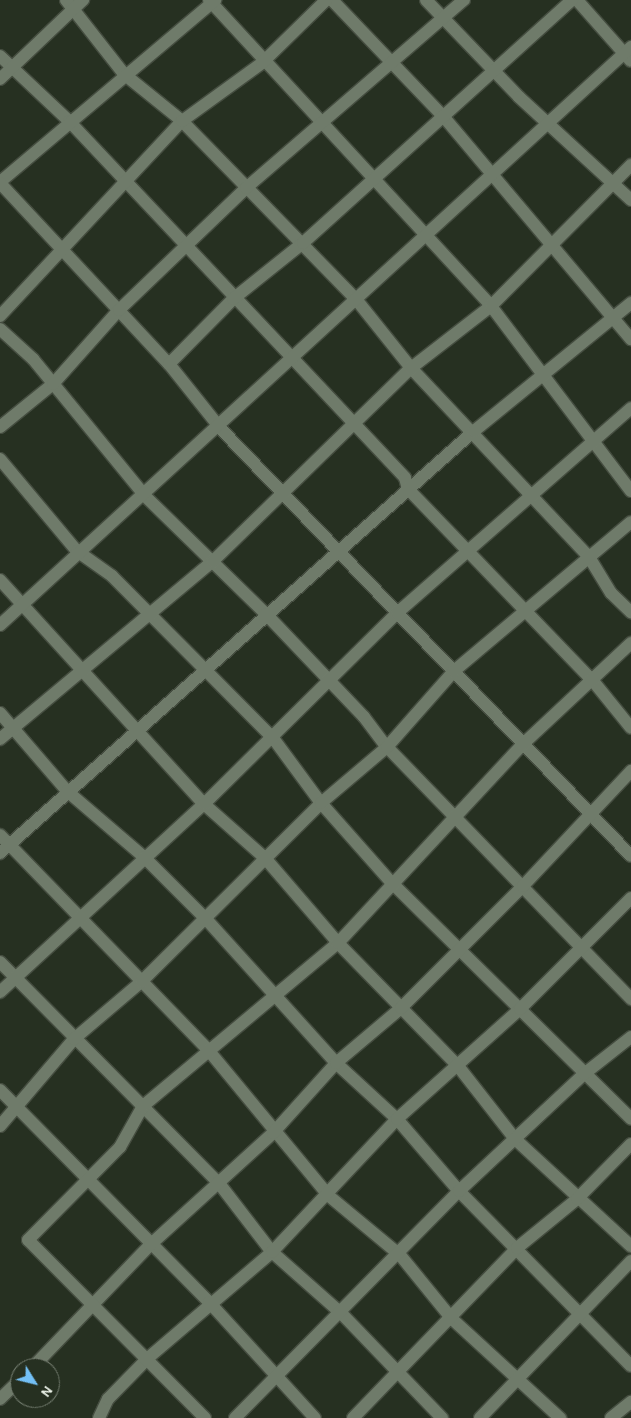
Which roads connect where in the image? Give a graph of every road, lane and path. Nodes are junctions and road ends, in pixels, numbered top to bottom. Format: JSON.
{"nodes":[{"id":1,"x":326,"y":0,"type":"edge"},
{"id":2,"x":332,"y":0,"type":"edge"},
{"id":3,"x":426,"y":0,"type":"edge"},
{"id":4,"x":464,"y":0,"type":"edge"},
{"id":5,"x":572,"y":0,"type":"edge"},
{"id":6,"x":578,"y":0,"type":"edge"},
{"id":7,"x":212,"y":1,"type":"edge"},
{"id":8,"x":74,"y":3,"type":"edge"},
{"id":9,"x":445,"y":20,"type":"junction"},
{"id":10,"x":629,"y":54,"type":"edge"},
{"id":11,"x":0,"y":56,"type":"edge"},
{"id":12,"x":394,"y":62,"type":"junction"},
{"id":13,"x":262,"y":63,"type":"junction"},
{"id":14,"x":12,"y":67,"type":"junction"},
{"id":15,"x":493,"y":69,"type":"junction"},
{"id":16,"x":124,"y":74,"type":"junction"},
{"id":17,"x":0,"y":79,"type":"edge"},
{"id":18,"x":443,"y":116,"type":"junction"},
{"id":19,"x":69,"y":121,"type":"junction"},
{"id":20,"x":182,"y":121,"type":"junction"},
{"id":21,"x":320,"y":123,"type":"junction"},
{"id":22,"x":550,"y":124,"type":"junction"},
{"id":23,"x":631,"y":165,"type":"edge"},
{"id":24,"x":492,"y":173,"type":"junction"},
{"id":25,"x":614,"y":180,"type":"junction"},
{"id":26,"x":372,"y":181,"type":"junction"},
{"id":27,"x":0,"y":182,"type":"edge"},
{"id":28,"x":124,"y":183,"type":"junction"},
{"id":29,"x":246,"y":188,"type":"junction"},
{"id":30,"x":631,"y":200,"type":"edge"},
{"id":31,"x":423,"y":235,"type":"junction"},
{"id":32,"x":303,"y":243,"type":"junction"},
{"id":33,"x":185,"y":247,"type":"junction"},
{"id":34,"x":552,"y":247,"type":"junction"},
{"id":35,"x":63,"y":251,"type":"junction"},
{"id":36,"x":355,"y":298,"type":"junction"},
{"id":37,"x":233,"y":299,"type":"junction"},
{"id":38,"x":631,"y":303,"type":"edge"},
{"id":39,"x":491,"y":306,"type":"junction"},
{"id":40,"x":119,"y":310,"type":"junction"},
{"id":41,"x":0,"y":316,"type":"edge"},
{"id":42,"x":612,"y":317,"type":"junction"},
{"id":43,"x":0,"y":329,"type":"edge"},
{"id":44,"x":631,"y":340,"type":"edge"},
{"id":45,"x":290,"y":356,"type":"junction"},
{"id":46,"x":169,"y":364,"type":"junction"},
{"id":47,"x":412,"y":368,"type":"junction"},
{"id":48,"x":541,"y":375,"type":"junction"},
{"id":49,"x":53,"y":384,"type":"junction"},
{"id":50,"x":631,"y":408,"type":"edge"},
{"id":51,"x":353,"y":426,"type":"junction"},
{"id":52,"x":0,"y":427,"type":"edge"},
{"id":53,"x":220,"y":428,"type":"junction"},
{"id":54,"x":474,"y":430,"type":"junction"},
{"id":55,"x":592,"y":438,"type":"junction"},
{"id":56,"x":0,"y":459,"type":"edge"},
{"id":57,"x":408,"y":489,"type":"junction"},
{"id":58,"x":631,"y":491,"type":"edge"},
{"id":59,"x":284,"y":494,"type":"junction"},
{"id":60,"x":145,"y":496,"type":"junction"},
{"id":61,"x":534,"y":496,"type":"junction"},
{"id":62,"x":631,"y":522,"type":"edge"},
{"id":63,"x":338,"y":550,"type":"junction"},
{"id":64,"x":77,"y":551,"type":"junction"},
{"id":65,"x":466,"y":552,"type":"junction"},
{"id":66,"x":589,"y":557,"type":"junction"},
{"id":67,"x":213,"y":561,"type":"junction"},
{"id":68,"x":0,"y":580,"type":"edge"},
{"id":69,"x":22,"y":606,"type":"junction"},
{"id":70,"x":522,"y":612,"type":"junction"},
{"id":71,"x":631,"y":612,"type":"edge"},
{"id":72,"x":148,"y":613,"type":"junction"},
{"id":73,"x":397,"y":613,"type":"junction"},
{"id":74,"x":266,"y":614,"type":"junction"},
{"id":75,"x":0,"y":625,"type":"edge"},
{"id":76,"x":631,"y":643,"type":"edge"},
{"id":77,"x":82,"y":670,"type":"junction"},
{"id":78,"x":207,"y":670,"type":"junction"},
{"id":79,"x":454,"y":671,"type":"junction"},
{"id":80,"x":593,"y":681,"type":"junction"},
{"id":81,"x":330,"y":682,"type":"junction"},
{"id":82,"x":0,"y":713,"type":"edge"},
{"id":83,"x":631,"y":728,"type":"edge"},
{"id":84,"x":14,"y":729,"type":"junction"},
{"id":85,"x":140,"y":732,"type":"junction"},
{"id":86,"x":272,"y":738,"type":"junction"},
{"id":87,"x":0,"y":739,"type":"edge"},
{"id":88,"x":523,"y":744,"type":"junction"},
{"id":89,"x":386,"y":747,"type":"junction"},
{"id":90,"x":631,"y":772,"type":"edge"},
{"id":91,"x":67,"y":791,"type":"junction"},
{"id":92,"x":321,"y":803,"type":"junction"},
{"id":93,"x":204,"y":804,"type":"junction"},
{"id":94,"x":589,"y":812,"type":"junction"},
{"id":95,"x":456,"y":819,"type":"junction"},
{"id":96,"x":0,"y":835,"type":"edge"},
{"id":97,"x":10,"y":844,"type":"junction"},
{"id":98,"x":0,"y":853,"type":"edge"},
{"id":99,"x":631,"y":856,"type":"edge"},
{"id":100,"x":144,"y":857,"type":"junction"},
{"id":101,"x":265,"y":858,"type":"junction"},
{"id":102,"x":391,"y":882,"type":"junction"},
{"id":103,"x":524,"y":886,"type":"junction"},
{"id":104,"x":631,"y":898,"type":"edge"},
{"id":105,"x":76,"y":918,"type":"junction"},
{"id":106,"x":206,"y":919,"type":"junction"},
{"id":107,"x":338,"y":943,"type":"junction"},
{"id":108,"x":580,"y":946,"type":"junction"},
{"id":109,"x":457,"y":950,"type":"junction"},
{"id":110,"x":0,"y":962,"type":"edge"},
{"id":111,"x":13,"y":976,"type":"junction"},
{"id":112,"x":141,"y":982,"type":"junction"},
{"id":113,"x":0,"y":992,"type":"edge"},
{"id":114,"x":275,"y":996,"type":"junction"},
{"id":115,"x":631,"y":999,"type":"edge"},
{"id":116,"x":401,"y":1008,"type":"junction"},
{"id":117,"x":520,"y":1009,"type":"junction"},
{"id":118,"x":631,"y":1037,"type":"edge"},
{"id":119,"x":74,"y":1038,"type":"junction"},
{"id":120,"x":209,"y":1051,"type":"junction"},
{"id":121,"x":336,"y":1064,"type":"junction"},
{"id":122,"x":458,"y":1066,"type":"junction"},
{"id":123,"x":584,"y":1074,"type":"junction"},
{"id":124,"x":0,"y":1090,"type":"edge"},
{"id":125,"x":16,"y":1105,"type":"junction"},
{"id":126,"x":143,"y":1106,"type":"junction"},
{"id":127,"x":397,"y":1119,"type":"junction"},
{"id":128,"x":631,"y":1119,"type":"edge"},
{"id":129,"x":0,"y":1126,"type":"edge"},
{"id":130,"x":273,"y":1133,"type":"junction"},
{"id":131,"x":515,"y":1139,"type":"junction"},
{"id":132,"x":631,"y":1144,"type":"edge"},
{"id":133,"x":89,"y":1181,"type":"junction"},
{"id":134,"x":218,"y":1182,"type":"junction"},
{"id":135,"x":459,"y":1190,"type":"junction"},
{"id":136,"x":329,"y":1196,"type":"junction"},
{"id":137,"x":577,"y":1199,"type":"junction"},
{"id":138,"x":150,"y":1245,"type":"junction"},
{"id":139,"x":631,"y":1246,"type":"edge"},
{"id":140,"x":517,"y":1248,"type":"junction"},
{"id":141,"x":272,"y":1252,"type":"junction"},
{"id":142,"x":400,"y":1255,"type":"junction"},
{"id":143,"x":631,"y":1261,"type":"edge"},
{"id":144,"x":209,"y":1302,"type":"junction"},
{"id":145,"x":93,"y":1307,"type":"junction"},
{"id":146,"x":581,"y":1310,"type":"junction"},
{"id":147,"x":341,"y":1313,"type":"junction"},
{"id":148,"x":452,"y":1319,"type":"junction"},
{"id":149,"x":42,"y":1358,"type":"edge"},
{"id":150,"x":148,"y":1358,"type":"junction"},
{"id":151,"x":631,"y":1366,"type":"edge"},
{"id":152,"x":397,"y":1373,"type":"junction"},
{"id":153,"x":277,"y":1376,"type":"junction"},
{"id":154,"x":521,"y":1380,"type":"junction"},
{"id":155,"x":10,"y":1390,"type":"edge"},
{"id":156,"x":0,"y":1399,"type":"edge"},
{"id":157,"x":631,"y":1402,"type":"edge"},
{"id":158,"x":99,"y":1418,"type":"edge"},
{"id":159,"x":205,"y":1418,"type":"edge"},
{"id":160,"x":235,"y":1418,"type":"edge"},
{"id":161,"x":315,"y":1418,"type":"edge"},
{"id":162,"x":353,"y":1418,"type":"edge"},
{"id":163,"x":442,"y":1418,"type":"edge"},
{"id":164,"x":480,"y":1418,"type":"edge"},
{"id":165,"x":560,"y":1418,"type":"edge"},
{"id":166,"x":611,"y":1418,"type":"edge"}],
"edges":[{"from":1,"to":13,"type":"street"},
{"from":2,"to":12,"type":"street"},
{"from":3,"to":9,"type":"street"},
{"from":4,"to":9,"type":"street"},
{"from":5,"to":15,"type":"street"},
{"from":6,"to":10,"type":"street"},
{"from":7,"to":13,"type":"street"},
{"from":7,"to":16,"type":"street"},
{"from":8,"to":14,"type":"street"},
{"from":8,"to":16,"type":"street"},
{"from":9,"to":12,"type":"street"},
{"from":9,"to":15,"type":"street"},
{"from":10,"to":22,"type":"street"},
{"from":11,"to":14,"type":"street"},
{"from":12,"to":18,"type":"street"},
{"from":12,"to":21,"type":"street"},
{"from":13,"to":20,"type":"street"},
{"from":13,"to":21,"type":"street"},
{"from":14,"to":17,"type":"street"},
{"from":14,"to":19,"type":"street"},
{"from":15,"to":18,"type":"street"},
{"from":15,"to":22,"type":"street"},
{"from":16,"to":19,"type":"street"},
{"from":16,"to":20,"type":"street"},
{"from":18,"to":24,"type":"street"},
{"from":18,"to":26,"type":"street"},
{"from":19,"to":27,"type":"street"},
{"from":19,"to":28,"type":"street"},
{"from":20,"to":28,"type":"street"},
{"from":20,"to":29,"type":"street"},
{"from":21,"to":26,"type":"street"},
{"from":21,"to":29,"type":"street"},
{"from":22,"to":24,"type":"street"},
{"from":22,"to":25,"type":"street"},
{"from":23,"to":25,"type":"street"},
{"from":24,"to":31,"type":"street"},
{"from":24,"to":34,"type":"street"},
{"from":25,"to":30,"type":"street"},
{"from":25,"to":34,"type":"street"},
{"from":26,"to":31,"type":"street"},
{"from":26,"to":32,"type":"street"},
{"from":27,"to":35,"type":"street"},
{"from":28,"to":33,"type":"street"},
{"from":28,"to":35,"type":"street"},
{"from":29,"to":32,"type":"street"},
{"from":29,"to":33,"type":"street"},
{"from":31,"to":36,"type":"street"},
{"from":31,"to":39,"type":"street"},
{"from":32,"to":36,"type":"street"},
{"from":32,"to":37,"type":"street"},
{"from":33,"to":37,"type":"street"},
{"from":33,"to":40,"type":"street"},
{"from":34,"to":39,"type":"street"},
{"from":34,"to":42,"type":"street"},
{"from":35,"to":40,"type":"street"},
{"from":35,"to":41,"type":"street"},
{"from":36,"to":45,"type":"street"},
{"from":36,"to":47,"type":"street"},
{"from":37,"to":45,"type":"street"},
{"from":37,"to":46,"type":"street"},
{"from":38,"to":42,"type":"street"},
{"from":39,"to":47,"type":"street"},
{"from":39,"to":48,"type":"street"},
{"from":40,"to":46,"type":"street"},
{"from":40,"to":49,"type":"street"},
{"from":42,"to":44,"type":"street"},
{"from":42,"to":48,"type":"street"},
{"from":43,"to":49,"type":"street"},
{"from":45,"to":51,"type":"street"},
{"from":45,"to":53,"type":"street"},
{"from":46,"to":53,"type":"street"},
{"from":47,"to":51,"type":"street"},
{"from":47,"to":54,"type":"street"},
{"from":48,"to":54,"type":"street"},
{"from":48,"to":55,"type":"street"},
{"from":49,"to":52,"type":"street"},
{"from":49,"to":60,"type":"street"},
{"from":50,"to":55,"type":"street"},
{"from":51,"to":57,"type":"street"},
{"from":51,"to":59,"type":"street"},
{"from":53,"to":59,"type":"street"},
{"from":53,"to":60,"type":"street"},
{"from":54,"to":57,"type":"street"},
{"from":54,"to":61,"type":"street"},
{"from":55,"to":58,"type":"street"},
{"from":55,"to":61,"type":"street"},
{"from":56,"to":64,"type":"street"},
{"from":57,"to":63,"type":"street"},
{"from":57,"to":65,"type":"street"},
{"from":59,"to":63,"type":"street"},
{"from":59,"to":67,"type":"street"},
{"from":60,"to":64,"type":"street"},
{"from":60,"to":67,"type":"street"},
{"from":61,"to":65,"type":"street"},
{"from":61,"to":66,"type":"street"},
{"from":62,"to":66,"type":"street"},
{"from":63,"to":73,"type":"street"},
{"from":63,"to":74,"type":"street"},
{"from":64,"to":69,"type":"street"},
{"from":64,"to":72,"type":"street"},
{"from":65,"to":70,"type":"street"},
{"from":65,"to":73,"type":"street"},
{"from":66,"to":70,"type":"street"},
{"from":66,"to":71,"type":"street"},
{"from":67,"to":72,"type":"street"},
{"from":67,"to":74,"type":"street"},
{"from":68,"to":69,"type":"street"},
{"from":69,"to":75,"type":"street"},
{"from":69,"to":77,"type":"street"},
{"from":70,"to":79,"type":"street"},
{"from":70,"to":80,"type":"street"},
{"from":72,"to":77,"type":"street"},
{"from":72,"to":78,"type":"street"},
{"from":73,"to":79,"type":"street"},
{"from":73,"to":81,"type":"street"},
{"from":74,"to":78,"type":"street"},
{"from":74,"to":81,"type":"street"},
{"from":76,"to":80,"type":"street"},
{"from":77,"to":84,"type":"street"},
{"from":77,"to":85,"type":"street"},
{"from":78,"to":85,"type":"street"},
{"from":78,"to":86,"type":"street"},
{"from":79,"to":88,"type":"street"},
{"from":79,"to":89,"type":"street"},
{"from":80,"to":83,"type":"street"},
{"from":80,"to":88,"type":"street"},
{"from":81,"to":86,"type":"street"},
{"from":81,"to":89,"type":"street"},
{"from":82,"to":84,"type":"street"},
{"from":84,"to":87,"type":"street"},
{"from":84,"to":91,"type":"street"},
{"from":85,"to":91,"type":"street"},
{"from":85,"to":93,"type":"street"},
{"from":86,"to":92,"type":"street"},
{"from":86,"to":93,"type":"street"},
{"from":88,"to":94,"type":"street"},
{"from":88,"to":95,"type":"street"},
{"from":89,"to":92,"type":"street"},
{"from":89,"to":95,"type":"street"},
{"from":90,"to":94,"type":"street"},
{"from":91,"to":97,"type":"street"},
{"from":91,"to":100,"type":"street"},
{"from":92,"to":101,"type":"street"},
{"from":92,"to":102,"type":"street"},
{"from":93,"to":100,"type":"street"},
{"from":93,"to":101,"type":"street"},
{"from":94,"to":99,"type":"street"},
{"from":94,"to":103,"type":"street"},
{"from":95,"to":102,"type":"street"},
{"from":95,"to":103,"type":"street"},
{"from":96,"to":97,"type":"street"},
{"from":97,"to":98,"type":"street"},
{"from":97,"to":105,"type":"street"},
{"from":100,"to":105,"type":"street"},
{"from":100,"to":106,"type":"street"},
{"from":101,"to":106,"type":"street"},
{"from":101,"to":107,"type":"street"},
{"from":102,"to":107,"type":"street"},
{"from":102,"to":109,"type":"street"},
{"from":103,"to":108,"type":"street"},
{"from":103,"to":109,"type":"street"},
{"from":104,"to":108,"type":"street"},
{"from":105,"to":111,"type":"street"},
{"from":105,"to":112,"type":"street"},
{"from":106,"to":112,"type":"street"},
{"from":106,"to":114,"type":"street"},
{"from":107,"to":114,"type":"street"},
{"from":107,"to":116,"type":"street"},
{"from":108,"to":115,"type":"street"},
{"from":108,"to":117,"type":"street"},
{"from":109,"to":116,"type":"street"},
{"from":109,"to":117,"type":"street"},
{"from":110,"to":111,"type":"street"},
{"from":111,"to":113,"type":"street"},
{"from":111,"to":119,"type":"street"},
{"from":112,"to":119,"type":"street"},
{"from":112,"to":120,"type":"street"},
{"from":114,"to":120,"type":"street"},
{"from":114,"to":121,"type":"street"},
{"from":116,"to":121,"type":"street"},
{"from":116,"to":122,"type":"street"},
{"from":117,"to":122,"type":"street"},
{"from":117,"to":123,"type":"street"},
{"from":118,"to":123,"type":"street"},
{"from":119,"to":125,"type":"street"},
{"from":119,"to":126,"type":"street"},
{"from":120,"to":126,"type":"street"},
{"from":120,"to":130,"type":"street"},
{"from":121,"to":127,"type":"street"},
{"from":121,"to":130,"type":"street"},
{"from":122,"to":127,"type":"street"},
{"from":122,"to":131,"type":"street"},
{"from":123,"to":128,"type":"street"},
{"from":123,"to":131,"type":"street"},
{"from":124,"to":125,"type":"street"},
{"from":125,"to":129,"type":"street"},
{"from":125,"to":133,"type":"street"},
{"from":126,"to":133,"type":"street"},
{"from":126,"to":134,"type":"street"},
{"from":127,"to":135,"type":"street"},
{"from":127,"to":136,"type":"street"},
{"from":130,"to":134,"type":"street"},
{"from":130,"to":136,"type":"street"},
{"from":131,"to":135,"type":"street"},
{"from":131,"to":137,"type":"street"},
{"from":132,"to":137,"type":"street"},
{"from":133,"to":138,"type":"street"},
{"from":133,"to":145,"type":"street"},
{"from":134,"to":138,"type":"street"},
{"from":134,"to":141,"type":"street"},
{"from":135,"to":140,"type":"street"},
{"from":135,"to":142,"type":"street"},
{"from":136,"to":141,"type":"street"},
{"from":136,"to":142,"type":"street"},
{"from":137,"to":139,"type":"street"},
{"from":137,"to":140,"type":"street"},
{"from":138,"to":144,"type":"street"},
{"from":138,"to":145,"type":"street"},
{"from":140,"to":146,"type":"street"},
{"from":140,"to":148,"type":"street"},
{"from":141,"to":144,"type":"street"},
{"from":141,"to":147,"type":"street"},
{"from":142,"to":147,"type":"street"},
{"from":142,"to":148,"type":"street"},
{"from":143,"to":146,"type":"street"},
{"from":144,"to":150,"type":"street"},
{"from":144,"to":153,"type":"street"},
{"from":145,"to":149,"type":"street"},
{"from":145,"to":150,"type":"street"},
{"from":146,"to":151,"type":"street"},
{"from":146,"to":154,"type":"street"},
{"from":147,"to":152,"type":"street"},
{"from":147,"to":153,"type":"street"},
{"from":148,"to":152,"type":"street"},
{"from":148,"to":154,"type":"street"},
{"from":150,"to":158,"type":"street"},
{"from":150,"to":159,"type":"street"},
{"from":152,"to":162,"type":"street"},
{"from":152,"to":163,"type":"street"},
{"from":153,"to":160,"type":"street"},
{"from":153,"to":161,"type":"street"},
{"from":154,"to":164,"type":"street"},
{"from":154,"to":165,"type":"street"},
{"from":155,"to":156,"type":"street"},
{"from":157,"to":166,"type":"street"}]}
